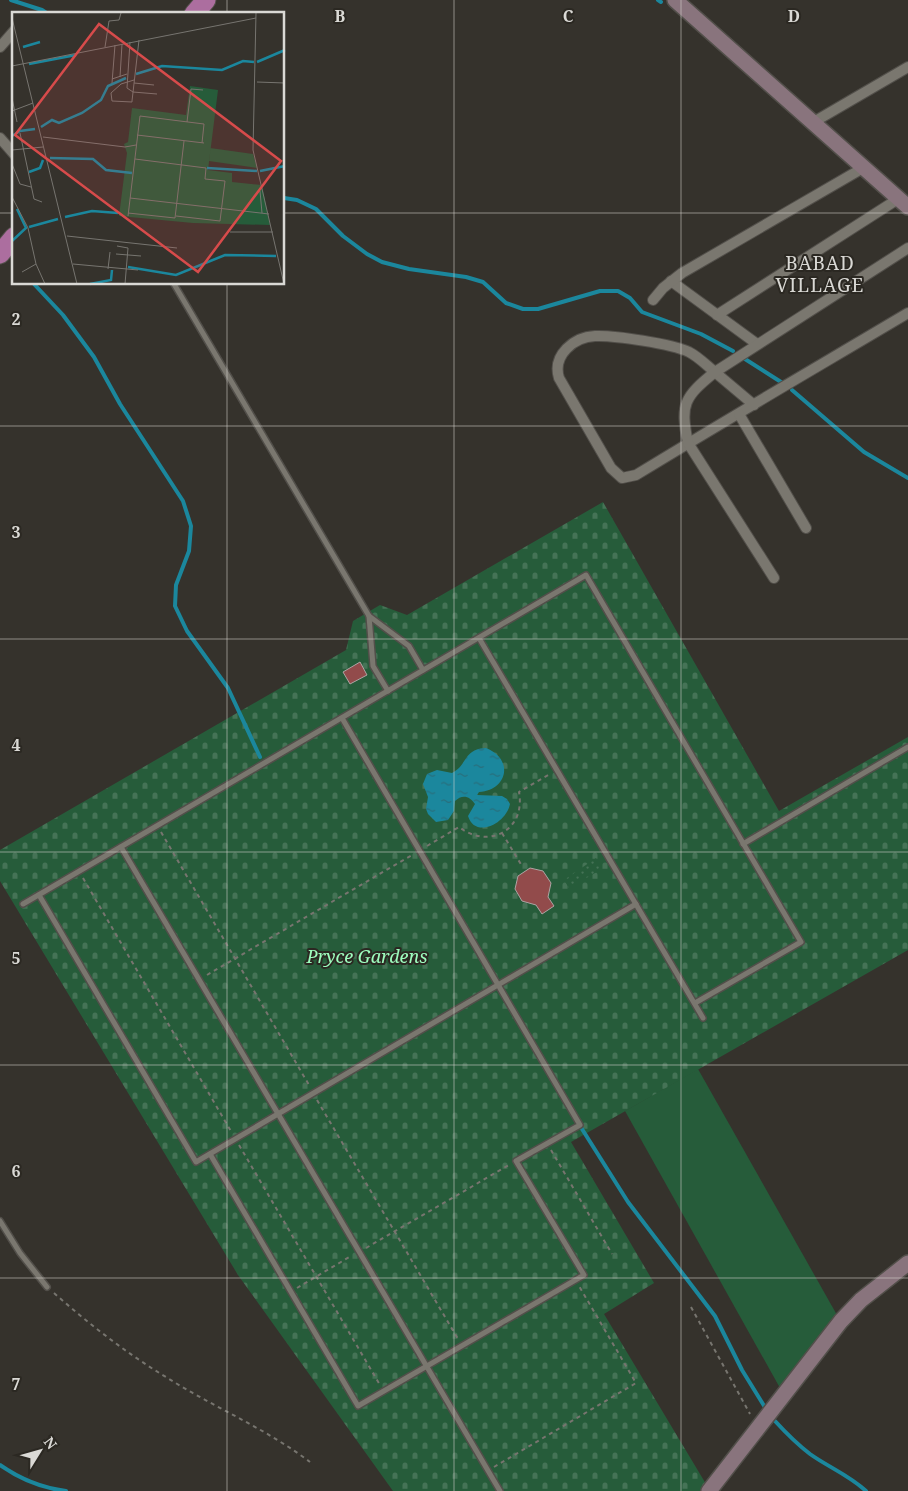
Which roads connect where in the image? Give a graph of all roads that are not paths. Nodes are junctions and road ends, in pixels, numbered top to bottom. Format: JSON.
{"nodes":[{"id":1,"x":206,"y":0,"type":"edge"},
{"id":2,"x":675,"y":0,"type":"edge"},
{"id":3,"x":196,"y":12,"type":"edge"},
{"id":4,"x":12,"y":33,"type":"edge"},
{"id":5,"x":0,"y":47,"type":"edge"},
{"id":6,"x":908,"y":67,"type":"edge"},
{"id":7,"x":812,"y":123,"type":"junction"},
{"id":8,"x":0,"y":138,"type":"edge"},
{"id":9,"x":12,"y":152,"type":"edge"},
{"id":10,"x":863,"y":168,"type":"junction"},
{"id":11,"x":903,"y":203,"type":"edge"},
{"id":12,"x":12,"y":239,"type":"edge"},
{"id":13,"x":908,"y":248,"type":"edge"},
{"id":14,"x":0,"y":254,"type":"edge"},
{"id":15,"x":671,"y":281,"type":"junction"},
{"id":16,"x":175,"y":285,"type":"edge"},
{"id":17,"x":653,"y":300,"type":"dead end"},
{"id":18,"x":908,"y":313,"type":"edge"},
{"id":19,"x":717,"y":315,"type":"junction"},
{"id":20,"x":757,"y":344,"type":"junction"},
{"id":21,"x":715,"y":372,"type":"junction"},
{"id":22,"x":754,"y":404,"type":"junction"},
{"id":23,"x":739,"y":414,"type":"junction"},
{"id":24,"x":688,"y":443,"type":"junction"},
{"id":25,"x":806,"y":528,"type":"dead end"},
{"id":26,"x":774,"y":578,"type":"dead end"},
{"id":27,"x":369,"y":616,"type":"junction"},
{"id":28,"x":479,"y":638,"type":"junction"},
{"id":29,"x":423,"y":670,"type":"junction"},
{"id":30,"x":388,"y":691,"type":"junction"},
{"id":31,"x":342,"y":718,"type":"junction"},
{"id":32,"x":908,"y":747,"type":"edge"},
{"id":33,"x":743,"y":844,"type":"junction"},
{"id":34,"x":121,"y":847,"type":"junction"},
{"id":35,"x":39,"y":895,"type":"junction"},
{"id":36,"x":23,"y":904,"type":"dead end"},
{"id":37,"x":636,"y":904,"type":"junction"},
{"id":38,"x":498,"y":985,"type":"junction"},
{"id":39,"x":695,"y":1003,"type":"junction"},
{"id":40,"x":703,"y":1018,"type":"dead end"},
{"id":41,"x":278,"y":1114,"type":"junction"},
{"id":42,"x":210,"y":1154,"type":"junction"},
{"id":43,"x":0,"y":1221,"type":"edge"},
{"id":44,"x":908,"y":1263,"type":"edge"},
{"id":45,"x":47,"y":1287,"type":"road end"},
{"id":46,"x":426,"y":1367,"type":"junction"},
{"id":47,"x":500,"y":1491,"type":"edge"},
{"id":48,"x":709,"y":1491,"type":"edge"}],
"edges":[{"from":1,"to":3,"type":"highway"},
{"from":2,"to":7,"type":"street"},
{"from":4,"to":5,"type":"street"},
{"from":6,"to":7,"type":"street"},
{"from":7,"to":10,"type":"street"},
{"from":8,"to":9,"type":"street"},
{"from":10,"to":11,"type":"street"},
{"from":10,"to":15,"type":"street"},
{"from":11,"to":19,"type":"street"},
{"from":12,"to":14,"type":"highway"},
{"from":13,"to":20,"type":"street"},
{"from":15,"to":17,"type":"street"},
{"from":15,"to":19,"type":"street"},
{"from":16,"to":27,"type":"lane"},
{"from":18,"to":22,"type":"street"},
{"from":19,"to":20,"type":"street"},
{"from":20,"to":21,"type":"street"},
{"from":21,"to":22,"type":"street"},
{"from":21,"to":24,"type":"street"},
{"from":21,"to":24,"type":"street"},
{"from":22,"to":23,"type":"street"},
{"from":23,"to":24,"type":"street"},
{"from":23,"to":25,"type":"street"},
{"from":24,"to":26,"type":"street"},
{"from":27,"to":29,"type":"lane"},
{"from":27,"to":30,"type":"lane"},
{"from":28,"to":29,"type":"lane"},
{"from":28,"to":33,"type":"lane"},
{"from":28,"to":37,"type":"lane"},
{"from":29,"to":30,"type":"lane"},
{"from":30,"to":31,"type":"lane"},
{"from":31,"to":34,"type":"lane"},
{"from":31,"to":38,"type":"lane"},
{"from":32,"to":33,"type":"lane"},
{"from":33,"to":39,"type":"lane"},
{"from":34,"to":35,"type":"lane"},
{"from":34,"to":41,"type":"lane"},
{"from":35,"to":36,"type":"lane"},
{"from":35,"to":42,"type":"lane"},
{"from":37,"to":38,"type":"lane"},
{"from":37,"to":39,"type":"lane"},
{"from":38,"to":41,"type":"lane"},
{"from":38,"to":46,"type":"lane"},
{"from":39,"to":40,"type":"lane"},
{"from":41,"to":42,"type":"lane"},
{"from":41,"to":46,"type":"lane"},
{"from":42,"to":46,"type":"lane"},
{"from":43,"to":45,"type":"lane"},
{"from":44,"to":48,"type":"street"},
{"from":46,"to":47,"type":"lane"}]}
